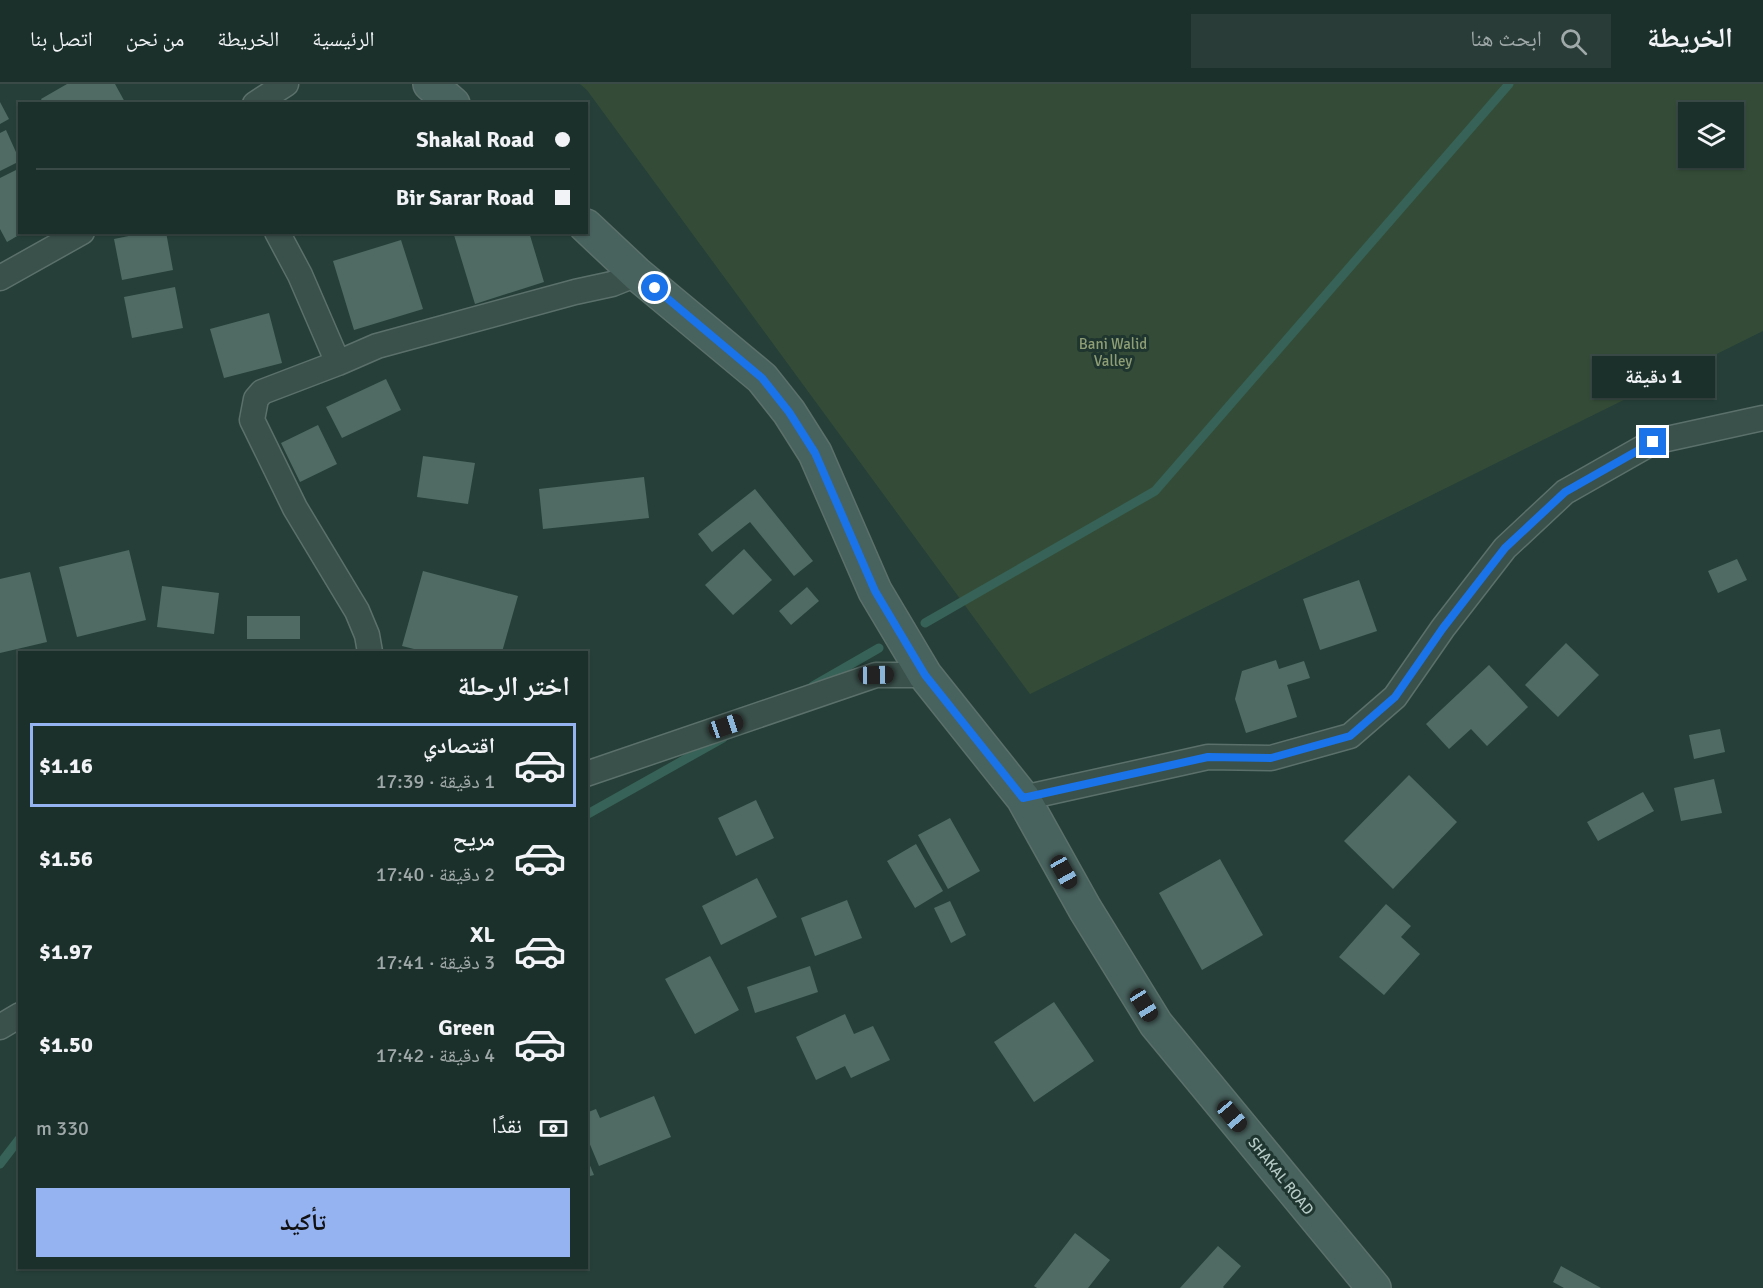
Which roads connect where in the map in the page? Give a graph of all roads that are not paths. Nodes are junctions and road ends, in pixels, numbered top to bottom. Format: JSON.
{"nodes":[{"id":1,"x":286,"y":84,"type":"edge"},
{"id":2,"x":430,"y":84,"type":"edge"},
{"id":3,"x":258,"y":102,"type":"edge"},
{"id":4,"x":451,"y":102,"type":"edge"},
{"id":5,"x":588,"y":228,"type":"edge"},
{"id":6,"x":78,"y":234,"type":"edge"},
{"id":7,"x":278,"y":234,"type":"edge"},
{"id":8,"x":637,"y":274,"type":"junction"},
{"id":9,"x":0,"y":278,"type":"edge"},
{"id":10,"x":338,"y":363,"type":"junction"},
{"id":11,"x":1763,"y":418,"type":"edge"},
{"id":12,"x":370,"y":651,"type":"edge"},
{"id":13,"x":925,"y":675,"type":"junction"},
{"id":14,"x":588,"y":773,"type":"edge"},
{"id":15,"x":1023,"y":798,"type":"junction"},
{"id":16,"x":18,"y":1016,"type":"edge"},
{"id":17,"x":0,"y":1027,"type":"edge"},
{"id":18,"x":1374,"y":1288,"type":"edge"}],
"edges":[{"from":1,"to":3,"type":"street"},
{"from":2,"to":4,"type":"main road"},
{"from":5,"to":8,"type":"main road","name":"SHAKAL ROAD"},
{"from":6,"to":9,"type":"street"},
{"from":7,"to":10,"type":"street"},
{"from":8,"to":10,"type":"street"},
{"from":8,"to":13,"type":"main road","name":"SHAKAL ROAD"},
{"from":10,"to":12,"type":"street"},
{"from":11,"to":15,"type":"street"},
{"from":13,"to":14,"type":"street"},
{"from":13,"to":15,"type":"main road","name":"SHAKAL ROAD"},
{"from":15,"to":18,"type":"main road","name":"SHAKAL ROAD"},
{"from":16,"to":17,"type":"street"}]}
